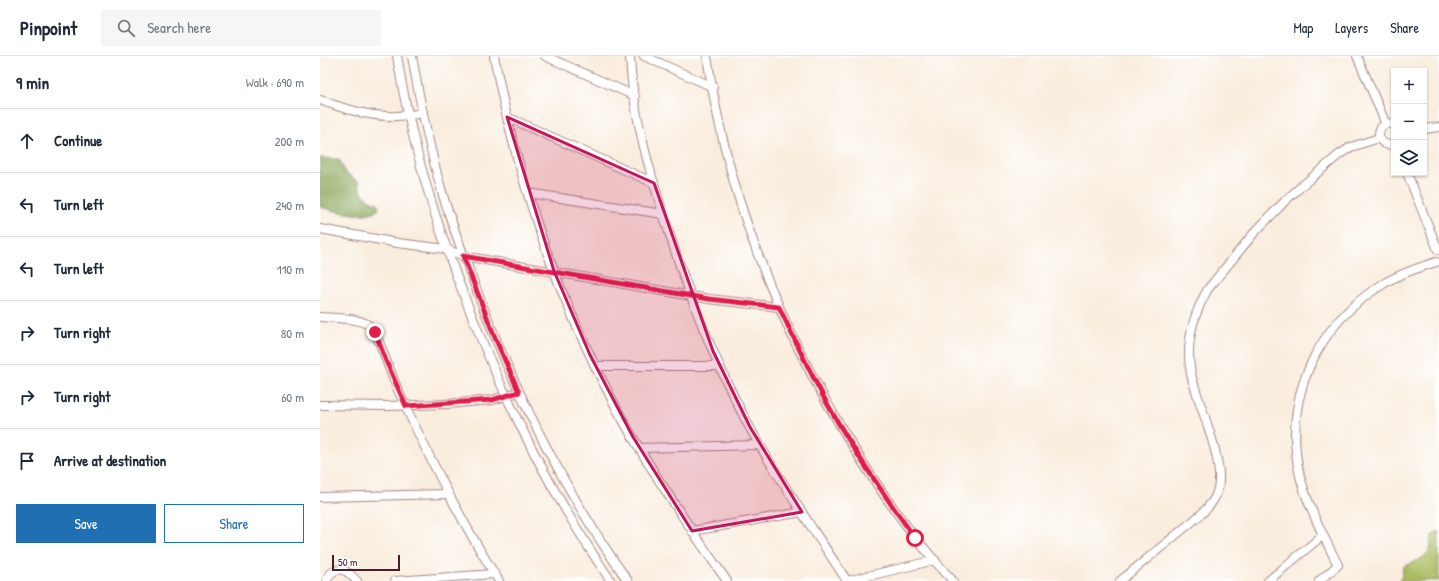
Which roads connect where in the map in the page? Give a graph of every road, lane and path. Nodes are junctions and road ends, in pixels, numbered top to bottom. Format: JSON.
{"nodes":[{"id":1,"x":397,"y":56,"type":"edge"},
{"id":2,"x":412,"y":56,"type":"edge"},
{"id":3,"x":494,"y":56,"type":"edge"},
{"id":4,"x":545,"y":56,"type":"edge"},
{"id":5,"x":630,"y":56,"type":"edge"},
{"id":6,"x":644,"y":56,"type":"edge"},
{"id":7,"x":707,"y":56,"type":"edge"},
{"id":8,"x":1357,"y":56,"type":"edge"},
{"id":9,"x":713,"y":87,"type":"junction"},
{"id":10,"x":634,"y":96,"type":"junction"},
{"id":11,"x":320,"y":100,"type":"edge"},
{"id":12,"x":423,"y":113,"type":"junction"},
{"id":13,"x":409,"y":116,"type":"junction"},
{"id":14,"x":507,"y":117,"type":"junction"},
{"id":15,"x":1390,"y":124,"type":"edge"},
{"id":16,"x":1439,"y":127,"type":"edge"},
{"id":17,"x":1427,"y":129,"type":"edge"},
{"id":18,"x":1379,"y":138,"type":"junction"},
{"id":19,"x":1391,"y":145,"type":"edge"},
{"id":20,"x":1408,"y":176,"type":"edge"},
{"id":21,"x":654,"y":183,"type":"junction"},
{"id":22,"x":528,"y":193,"type":"junction"},
{"id":23,"x":663,"y":214,"type":"junction"},
{"id":24,"x":320,"y":229,"type":"edge"},
{"id":25,"x":446,"y":249,"type":"junction"},
{"id":26,"x":1439,"y":250,"type":"edge"},
{"id":27,"x":463,"y":256,"type":"junction"},
{"id":28,"x":1437,"y":262,"type":"edge"},
{"id":29,"x":554,"y":271,"type":"junction"},
{"id":30,"x":691,"y":296,"type":"junction"},
{"id":31,"x":779,"y":307,"type":"junction"},
{"id":32,"x":320,"y":316,"type":"edge"},
{"id":33,"x":595,"y":366,"type":"junction"},
{"id":34,"x":720,"y":366,"type":"junction"},
{"id":35,"x":519,"y":392,"type":"junction"},
{"id":36,"x":506,"y":396,"type":"junction"},
{"id":37,"x":320,"y":405,"type":"edge"},
{"id":38,"x":406,"y":406,"type":"junction"},
{"id":39,"x":759,"y":445,"type":"junction"},
{"id":40,"x":639,"y":448,"type":"junction"},
{"id":41,"x":448,"y":494,"type":"junction"},
{"id":42,"x":320,"y":497,"type":"edge"},
{"id":43,"x":802,"y":512,"type":"junction"},
{"id":44,"x":692,"y":532,"type":"junction"},
{"id":45,"x":1323,"y":535,"type":"junction"},
{"id":46,"x":935,"y":560,"type":"junction"},
{"id":47,"x":497,"y":578,"type":"edge"},
{"id":48,"x":327,"y":581,"type":"edge"},
{"id":49,"x":357,"y":581,"type":"edge"},
{"id":50,"x":395,"y":581,"type":"edge"},
{"id":51,"x":611,"y":581,"type":"edge"},
{"id":52,"x":628,"y":581,"type":"edge"},
{"id":53,"x":726,"y":581,"type":"edge"},
{"id":54,"x":847,"y":581,"type":"edge"},
{"id":55,"x":952,"y":581,"type":"edge"},
{"id":56,"x":1120,"y":581,"type":"edge"},
{"id":57,"x":1268,"y":581,"type":"edge"},
{"id":58,"x":1319,"y":581,"type":"edge"}],
"edges":[{"from":1,"to":13,"type":"street"},
{"from":2,"to":12,"type":"street"},
{"from":3,"to":14,"type":"street"},
{"from":4,"to":10,"type":"street"},
{"from":5,"to":10,"type":"street"},
{"from":6,"to":9,"type":"street"},
{"from":7,"to":9,"type":"street"},
{"from":8,"to":15,"type":"street"},
{"from":9,"to":31,"type":"street"},
{"from":10,"to":21,"type":"street"},
{"from":11,"to":13,"type":"street"},
{"from":12,"to":13,"type":"street"},
{"from":12,"to":27,"type":"street"},
{"from":13,"to":25,"type":"street"},
{"from":14,"to":21,"type":"street"},
{"from":14,"to":22,"type":"street"},
{"from":15,"to":18,"type":"street"},
{"from":16,"to":17,"type":"street"},
{"from":18,"to":19,"type":"street"},
{"from":18,"to":56,"type":"street"},
{"from":20,"to":26,"type":"street"},
{"from":21,"to":23,"type":"street"},
{"from":22,"to":23,"type":"street"},
{"from":22,"to":29,"type":"street"},
{"from":23,"to":30,"type":"street"},
{"from":24,"to":25,"type":"street"},
{"from":25,"to":27,"type":"street"},
{"from":25,"to":36,"type":"street"},
{"from":26,"to":28,"type":"street"},
{"from":27,"to":29,"type":"street"},
{"from":27,"to":35,"type":"street"},
{"from":28,"to":45,"type":"street"},
{"from":29,"to":30,"type":"street"},
{"from":29,"to":33,"type":"street"},
{"from":30,"to":31,"type":"street"},
{"from":30,"to":34,"type":"street"},
{"from":31,"to":46,"type":"street"},
{"from":32,"to":38,"type":"street"},
{"from":33,"to":34,"type":"street"},
{"from":33,"to":40,"type":"street"},
{"from":34,"to":39,"type":"street"},
{"from":35,"to":36,"type":"street"},
{"from":35,"to":52,"type":"street"},
{"from":36,"to":38,"type":"street"},
{"from":36,"to":51,"type":"street"},
{"from":37,"to":38,"type":"street"},
{"from":38,"to":41,"type":"street"},
{"from":39,"to":40,"type":"street"},
{"from":39,"to":43,"type":"street"},
{"from":40,"to":44,"type":"street"},
{"from":41,"to":42,"type":"street"},
{"from":41,"to":47,"type":"street"},
{"from":43,"to":44,"type":"street"},
{"from":43,"to":54,"type":"street"},
{"from":44,"to":53,"type":"street"},
{"from":45,"to":57,"type":"street"},
{"from":45,"to":58,"type":"street"},
{"from":46,"to":54,"type":"street"},
{"from":46,"to":55,"type":"street"},
{"from":47,"to":50,"type":"street"},
{"from":48,"to":49,"type":"street"}]}
